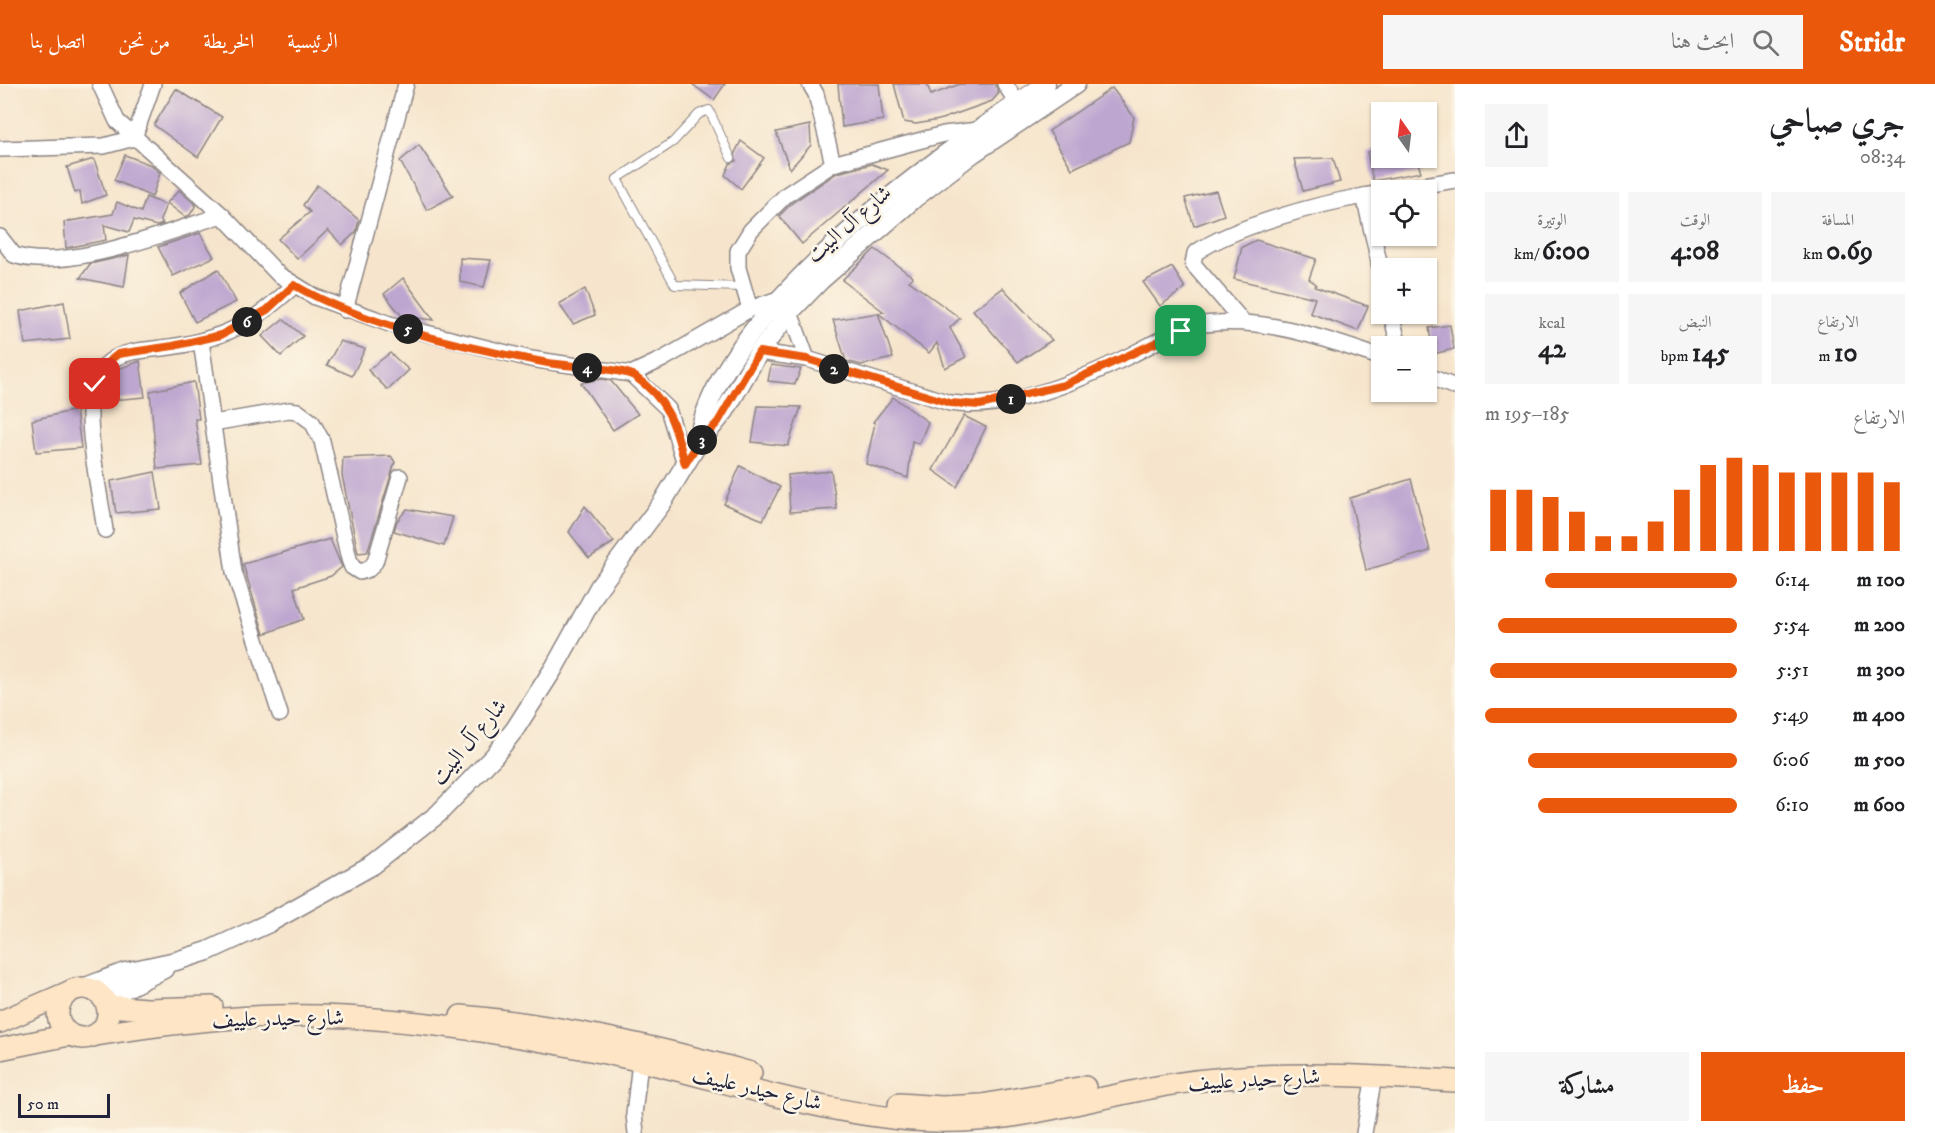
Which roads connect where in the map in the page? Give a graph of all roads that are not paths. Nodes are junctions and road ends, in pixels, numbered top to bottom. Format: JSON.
{"nodes":[{"id":1,"x":100,"y":84,"type":"edge"},
{"id":2,"x":153,"y":84,"type":"edge"},
{"id":3,"x":405,"y":84,"type":"edge"},
{"id":4,"x":810,"y":84,"type":"edge"},
{"id":5,"x":1005,"y":84,"type":"edge"},
{"id":6,"x":1046,"y":84,"type":"edge"},
{"id":7,"x":1076,"y":84,"type":"edge"},
{"id":8,"x":1017,"y":104,"type":"junction"},
{"id":9,"x":978,"y":130,"type":"junction"},
{"id":10,"x":134,"y":138,"type":"junction"},
{"id":11,"x":0,"y":149,"type":"edge"},
{"id":12,"x":731,"y":158,"type":"dead end"},
{"id":13,"x":833,"y":164,"type":"junction"},
{"id":14,"x":1455,"y":180,"type":"edge"},
{"id":15,"x":1437,"y":183,"type":"edge"},
{"id":16,"x":1371,"y":195,"type":"edge"},
{"id":17,"x":1364,"y":196,"type":"junction"},
{"id":18,"x":222,"y":215,"type":"junction"},
{"id":19,"x":0,"y":237,"type":"edge"},
{"id":20,"x":1378,"y":258,"type":"edge"},
{"id":21,"x":815,"y":275,"type":"junction"},
{"id":22,"x":294,"y":285,"type":"junction"},
{"id":23,"x":743,"y":287,"type":"junction"},
{"id":24,"x":784,"y":306,"type":"junction"},
{"id":25,"x":750,"y":309,"type":"junction"},
{"id":26,"x":345,"y":310,"type":"junction"},
{"id":27,"x":1243,"y":322,"type":"junction"},
{"id":28,"x":201,"y":341,"type":"junction"},
{"id":29,"x":759,"y":352,"type":"junction"},
{"id":30,"x":1371,"y":355,"type":"edge"},
{"id":31,"x":807,"y":359,"type":"junction"},
{"id":32,"x":631,"y":374,"type":"junction"},
{"id":33,"x":1437,"y":380,"type":"edge"},
{"id":34,"x":1455,"y":387,"type":"edge"},
{"id":35,"x":213,"y":423,"type":"junction"},
{"id":36,"x":697,"y":445,"type":"junction"},
{"id":37,"x":685,"y":464,"type":"junction"},
{"id":38,"x":400,"y":477,"type":"dead end"},
{"id":39,"x":105,"y":530,"type":"dead end"},
{"id":40,"x":280,"y":714,"type":"dead end"},
{"id":41,"x":176,"y":962,"type":"junction"},
{"id":42,"x":76,"y":990,"type":"junction"},
{"id":43,"x":106,"y":1003,"type":"junction"},
{"id":44,"x":0,"y":1022,"type":"edge"},
{"id":45,"x":69,"y":1035,"type":"junction"},
{"id":46,"x":96,"y":1035,"type":"junction"},
{"id":47,"x":0,"y":1049,"type":"edge"},
{"id":48,"x":640,"y":1062,"type":"junction"},
{"id":49,"x":1455,"y":1072,"type":"edge"},
{"id":50,"x":1374,"y":1076,"type":"junction"},
{"id":51,"x":1455,"y":1081,"type":"edge"},
{"id":52,"x":636,"y":1133,"type":"edge"},
{"id":53,"x":1364,"y":1133,"type":"edge"}],
"edges":[{"from":1,"to":10,"type":"street"},
{"from":2,"to":10,"type":"street"},
{"from":3,"to":26,"type":"street"},
{"from":4,"to":13,"type":"street"},
{"from":5,"to":8,"type":"street"},
{"from":6,"to":8,"type":"street","name":"شارع آل البيت"},
{"from":7,"to":21,"type":"street","name":"شارع آل البيت"},
{"from":8,"to":9,"type":"street","name":"شارع آل البيت"},
{"from":9,"to":13,"type":"street"},
{"from":9,"to":21,"type":"street","name":"شارع آل البيت"},
{"from":10,"to":11,"type":"street"},
{"from":10,"to":18,"type":"street"},
{"from":12,"to":23,"type":"lane"},
{"from":13,"to":23,"type":"street"},
{"from":14,"to":15,"type":"street"},
{"from":16,"to":17,"type":"street"},
{"from":17,"to":20,"type":"street"},
{"from":17,"to":27,"type":"street"},
{"from":18,"to":19,"type":"street"},
{"from":18,"to":22,"type":"street"},
{"from":21,"to":24,"type":"street","name":"شارع آل البيت"},
{"from":22,"to":26,"type":"street"},
{"from":22,"to":28,"type":"street"},
{"from":23,"to":25,"type":"street"},
{"from":24,"to":25,"type":"street"},
{"from":24,"to":29,"type":"street","name":"شارع آل البيت"},
{"from":24,"to":31,"type":"street"},
{"from":24,"to":36,"type":"street","name":"شارع آل البيت"},
{"from":25,"to":32,"type":"street"},
{"from":26,"to":32,"type":"street"},
{"from":27,"to":30,"type":"street"},
{"from":27,"to":31,"type":"street"},
{"from":28,"to":35,"type":"street"},
{"from":28,"to":39,"type":"street"},
{"from":29,"to":31,"type":"street"},
{"from":29,"to":36,"type":"street","name":"شارع آل البيت"},
{"from":32,"to":37,"type":"street"},
{"from":33,"to":34,"type":"street"},
{"from":35,"to":38,"type":"street"},
{"from":35,"to":40,"type":"street"},
{"from":36,"to":37,"type":"street","name":"شارع آل البيت"},
{"from":37,"to":41,"type":"street","name":"شارع آل البيت"},
{"from":41,"to":42,"type":"street","name":"شارع آل البيت"},
{"from":41,"to":43,"type":"street","name":"شارع آل البيت"},
{"from":42,"to":43,"type":"main road"},
{"from":42,"to":44,"type":"main road"},
{"from":42,"to":45,"type":"main road"},
{"from":43,"to":46,"type":"main road"},
{"from":43,"to":49,"type":"main road","name":"شارع حيدر علييف"},
{"from":45,"to":46,"type":"main road"},
{"from":45,"to":47,"type":"main road"},
{"from":46,"to":48,"type":"main road","name":"شارع حيدر علييف"},
{"from":48,"to":50,"type":"main road","name":"شارع حيدر علييف"},
{"from":48,"to":52,"type":"street"},
{"from":50,"to":51,"type":"main road","name":"شارع حيدر علييف"},
{"from":50,"to":53,"type":"street"}]}
